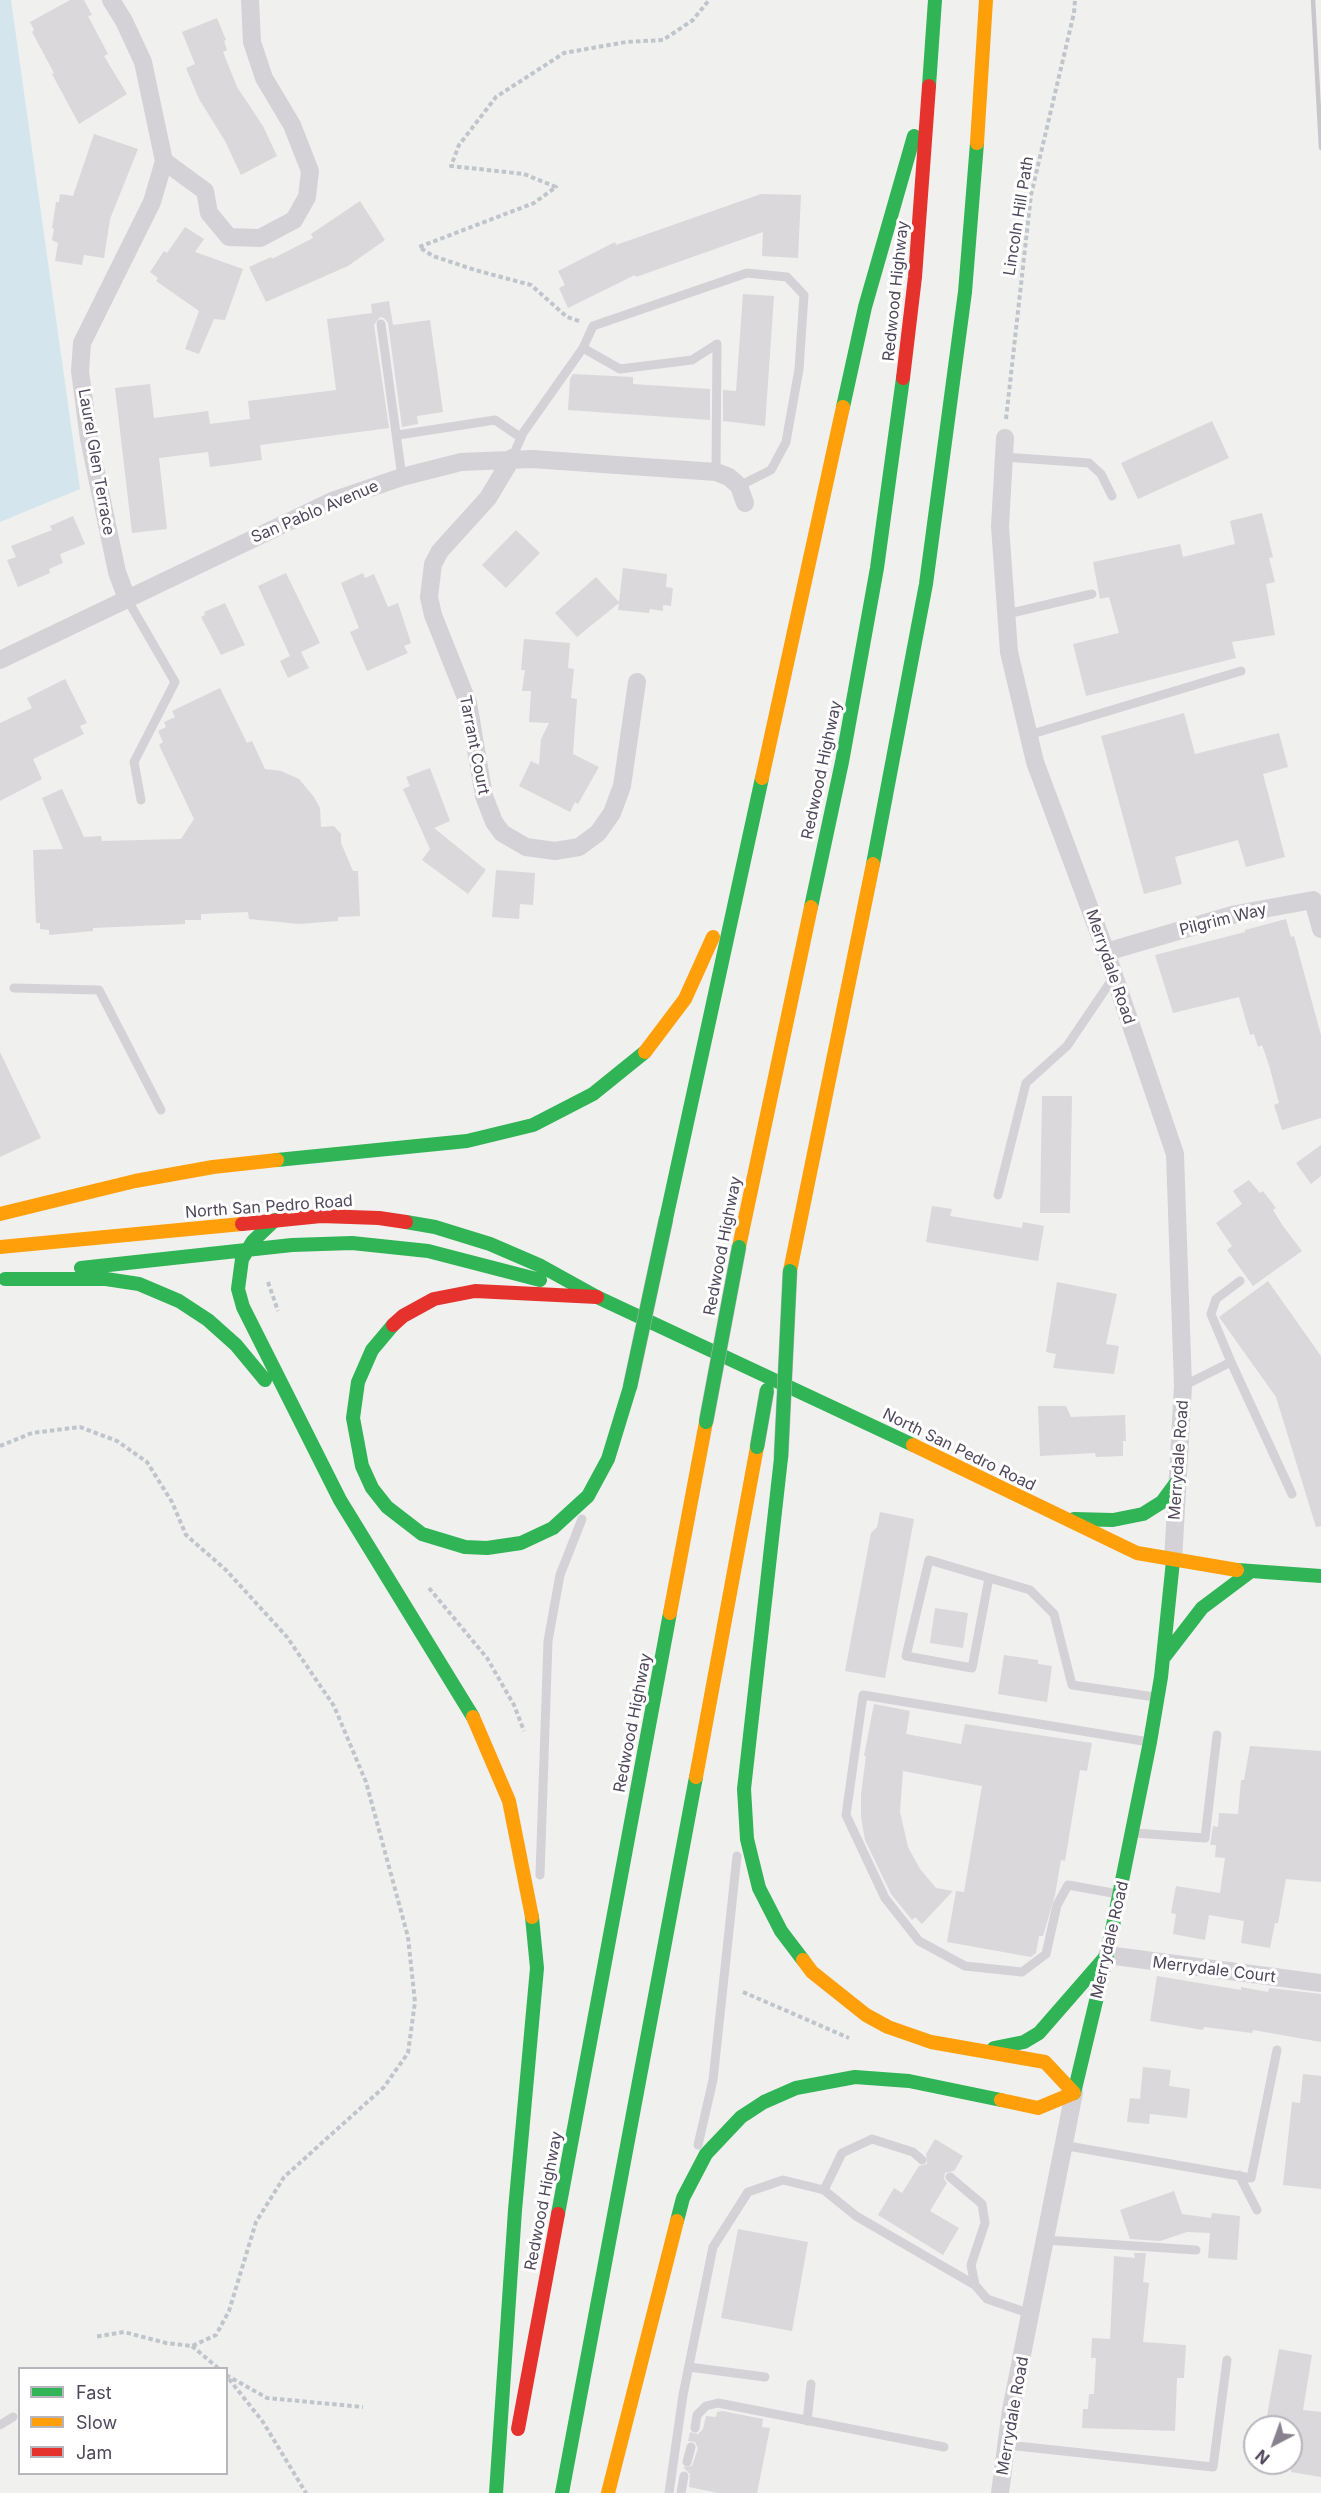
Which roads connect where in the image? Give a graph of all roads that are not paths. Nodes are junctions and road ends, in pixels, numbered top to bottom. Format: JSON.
{"nodes":[{"id":1,"x":111,"y":0,"type":"edge"},
{"id":2,"x":250,"y":0,"type":"edge"},
{"id":3,"x":935,"y":0,"type":"edge"},
{"id":4,"x":986,"y":0,"type":"edge"},
{"id":5,"x":931,"y":81,"type":"junction"},
{"id":6,"x":164,"y":161,"type":"junction"},
{"id":7,"x":381,"y":324,"type":"dead end"},
{"id":8,"x":583,"y":348,"type":"junction"},
{"id":9,"x":398,"y":435,"type":"junction"},
{"id":10,"x":520,"y":437,"type":"junction"},
{"id":11,"x":1005,"y":438,"type":"road end"},
{"id":12,"x":1004,"y":457,"type":"junction"},
{"id":13,"x":512,"y":458,"type":"junction"},
{"id":14,"x":716,"y":472,"type":"junction"},
{"id":15,"x":402,"y":477,"type":"junction"},
{"id":16,"x":742,"y":494,"type":"joint"},
{"id":17,"x":1112,"y":496,"type":"dead end"},
{"id":18,"x":1092,"y":594,"type":"dead end"},
{"id":19,"x":127,"y":599,"type":"junction"},
{"id":20,"x":1006,"y":614,"type":"junction"},
{"id":21,"x":0,"y":660,"type":"edge"},
{"id":22,"x":1241,"y":671,"type":"dead end"},
{"id":23,"x":637,"y":682,"type":"dead end"},
{"id":24,"x":774,"y":725,"type":"junction"},
{"id":25,"x":1029,"y":735,"type":"junction"},
{"id":26,"x":141,"y":800,"type":"dead end"},
{"id":27,"x":1321,"y":929,"type":"edge"},
{"id":28,"x":1106,"y":952,"type":"junction"},
{"id":29,"x":1113,"y":978,"type":"junction"},
{"id":30,"x":14,"y":988,"type":"dead end"},
{"id":31,"x":161,"y":1110,"type":"dead end"},
{"id":32,"x":998,"y":1195,"type":"dead end"},
{"id":33,"x":0,"y":1214,"type":"edge"},
{"id":34,"x":275,"y":1220,"type":"junction"},
{"id":35,"x":0,"y":1247,"type":"edge"},
{"id":36,"x":247,"y":1250,"type":"junction"},
{"id":37,"x":790,"y":1271,"type":"junction"},
{"id":38,"x":2,"y":1279,"type":"edge"},
{"id":39,"x":1240,"y":1281,"type":"dead end"},
{"id":40,"x":597,"y":1297,"type":"junction"},
{"id":41,"x":1231,"y":1362,"type":"junction"},
{"id":42,"x":1183,"y":1386,"type":"junction"},
{"id":43,"x":608,"y":1459,"type":"junction"},
{"id":44,"x":1176,"y":1483,"type":"junction"},
{"id":45,"x":1292,"y":1494,"type":"dead end"},
{"id":46,"x":340,"y":1500,"type":"junction"},
{"id":47,"x":1059,"y":1517,"type":"junction"},
{"id":48,"x":1173,"y":1561,"type":"junction"},
{"id":49,"x":1250,"y":1572,"type":"junction"},
{"id":50,"x":1321,"y":1576,"type":"edge"},
{"id":51,"x":989,"y":1578,"type":"junction"},
{"id":52,"x":1163,"y":1659,"type":"junction"},
{"id":53,"x":1158,"y":1697,"type":"junction"},
{"id":54,"x":1217,"y":1735,"type":"dead end"},
{"id":55,"x":1150,"y":1742,"type":"junction"},
{"id":56,"x":745,"y":1764,"type":"junction"},
{"id":57,"x":1132,"y":1833,"type":"junction"},
{"id":58,"x":539,"y":1892,"type":"dead end"},
{"id":59,"x":1120,"y":1894,"type":"junction"},
{"id":60,"x":539,"y":1904,"type":"dead end"},
{"id":61,"x":1107,"y":1956,"type":"junction"},
{"id":62,"x":537,"y":1968,"type":"junction"},
{"id":63,"x":1321,"y":1983,"type":"edge"},
{"id":64,"x":954,"y":2047,"type":"junction"},
{"id":65,"x":1277,"y":2050,"type":"dead end"},
{"id":66,"x":1074,"y":2093,"type":"junction"},
{"id":67,"x":1062,"y":2145,"type":"junction"},
{"id":68,"x":922,"y":2160,"type":"dead end"},
{"id":69,"x":1239,"y":2175,"type":"junction"},
{"id":70,"x":950,"y":2177,"type":"dead end"},
{"id":71,"x":824,"y":2190,"type":"junction"},
{"id":72,"x":680,"y":2208,"type":"junction"},
{"id":73,"x":1257,"y":2210,"type":"dead end"},
{"id":74,"x":1045,"y":2240,"type":"junction"},
{"id":75,"x":1196,"y":2250,"type":"dead end"},
{"id":76,"x":975,"y":2285,"type":"junction"},
{"id":77,"x":1031,"y":2314,"type":"junction"},
{"id":78,"x":1227,"y":2360,"type":"dead end"},
{"id":79,"x":689,"y":2367,"type":"junction"},
{"id":80,"x":765,"y":2377,"type":"dead end"},
{"id":81,"x":811,"y":2384,"type":"dead end"},
{"id":82,"x":13,"y":2417,"type":"dead end"},
{"id":83,"x":807,"y":2421,"type":"junction"},
{"id":84,"x":0,"y":2425,"type":"edge"},
{"id":85,"x":695,"y":2428,"type":"dead end"},
{"id":86,"x":1006,"y":2445,"type":"junction"},
{"id":87,"x":691,"y":2447,"type":"dead end"},
{"id":88,"x":944,"y":2447,"type":"dead end"},
{"id":89,"x":687,"y":2462,"type":"dead end"},
{"id":90,"x":684,"y":2476,"type":"dead end"},
{"id":91,"x":496,"y":2493,"type":"edge"},
{"id":92,"x":506,"y":2493,"type":"edge"},
{"id":93,"x":562,"y":2493,"type":"edge"},
{"id":94,"x":608,"y":2493,"type":"edge"},
{"id":95,"x":669,"y":2493,"type":"edge"},
{"id":96,"x":681,"y":2493,"type":"edge"},
{"id":97,"x":1000,"y":2493,"type":"edge"}],
"edges":[{"from":1,"to":6,"type":"street","name":"Laurel Glen Terrace"},
{"from":2,"to":6,"type":"street"},
{"from":3,"to":5,"type":"main road","name":"Redwood Highway"},
{"from":4,"to":37,"type":"main road"},
{"from":5,"to":24,"type":"main road"},
{"from":5,"to":92,"type":"main road","name":"Redwood Highway","bridge":true},
{"from":6,"to":19,"type":"street","name":"Laurel Glen Terrace"},
{"from":7,"to":9,"type":"lane"},
{"from":8,"to":10,"type":"lane"},
{"from":8,"to":14,"type":"lane"},
{"from":8,"to":16,"type":"lane"},
{"from":9,"to":10,"type":"lane"},
{"from":9,"to":15,"type":"lane"},
{"from":10,"to":13,"type":"lane"},
{"from":11,"to":12,"type":"street","name":"Merrydale Road"},
{"from":12,"to":17,"type":"lane"},
{"from":12,"to":20,"type":"street","name":"Merrydale Road"},
{"from":13,"to":14,"type":"street","name":"San Pablo Avenue"},
{"from":13,"to":15,"type":"street","name":"San Pablo Avenue"},
{"from":13,"to":23,"type":"street","name":"Tarrant Court"},
{"from":14,"to":16,"type":"street","name":"San Pablo Avenue"},
{"from":15,"to":19,"type":"street","name":"San Pablo Avenue"},
{"from":18,"to":20,"type":"lane"},
{"from":19,"to":21,"type":"street","name":"San Pablo Avenue"},
{"from":19,"to":26,"type":"lane"},
{"from":20,"to":25,"type":"street","name":"Merrydale Road"},
{"from":22,"to":25,"type":"lane"},
{"from":24,"to":33,"type":"main road"},
{"from":24,"to":43,"type":"main road","bridge":true},
{"from":25,"to":28,"type":"street","name":"Merrydale Road"},
{"from":27,"to":28,"type":"street","name":"Pilgrim Way"},
{"from":28,"to":29,"type":"street","name":"Merrydale Road"},
{"from":29,"to":32,"type":"lane"},
{"from":29,"to":42,"type":"street","name":"Merrydale Road"},
{"from":30,"to":31,"type":"lane"},
{"from":34,"to":35,"type":"main road","name":"North San Pedro Road"},
{"from":34,"to":36,"type":"main road"},
{"from":34,"to":40,"type":"main road","name":"North San Pedro Road"},
{"from":36,"to":38,"type":"main road","name":"North San Pedro Road"},
{"from":36,"to":40,"type":"main road","name":"North San Pedro Road"},
{"from":36,"to":46,"type":"main road"},
{"from":37,"to":56,"type":"main road","bridge":true},
{"from":37,"to":93,"type":"main road","bridge":true},
{"from":38,"to":46,"type":"main road"},
{"from":39,"to":41,"type":"lane"},
{"from":40,"to":43,"type":"main road"},
{"from":40,"to":47,"type":"main road","name":"North San Pedro Road"},
{"from":41,"to":42,"type":"lane"},
{"from":41,"to":45,"type":"lane"},
{"from":42,"to":44,"type":"street","name":"Merrydale Road"},
{"from":43,"to":58,"type":"lane"},
{"from":44,"to":47,"type":"main road"},
{"from":44,"to":48,"type":"street","name":"Merrydale Road"},
{"from":46,"to":62,"type":"main road"},
{"from":47,"to":48,"type":"main road","name":"North San Pedro Road"},
{"from":48,"to":49,"type":"main road","name":"North San Pedro Road"},
{"from":48,"to":52,"type":"main road","name":"Merrydale Road"},
{"from":49,"to":50,"type":"main road","name":"North San Pedro Road"},
{"from":49,"to":52,"type":"main road"},
{"from":51,"to":51,"type":"lane"},
{"from":51,"to":53,"type":"lane"},
{"from":52,"to":53,"type":"main road","name":"Merrydale Road"},
{"from":53,"to":55,"type":"main road","name":"Merrydale Road"},
{"from":54,"to":57,"type":"lane"},
{"from":55,"to":57,"type":"main road","name":"Merrydale Road"},
{"from":55,"to":59,"type":"lane"},
{"from":56,"to":64,"type":"main road"},
{"from":56,"to":72,"type":"lane"},
{"from":57,"to":59,"type":"main road","name":"Merrydale Road"},
{"from":59,"to":61,"type":"main road","name":"Merrydale Road"},
{"from":60,"to":62,"type":"lane"},
{"from":61,"to":63,"type":"street","name":"Merrydale Court"},
{"from":61,"to":64,"type":"main road"},
{"from":61,"to":66,"type":"main road","name":"Merrydale Road"},
{"from":62,"to":91,"type":"main road"},
{"from":64,"to":66,"type":"main road"},
{"from":65,"to":69,"type":"lane"},
{"from":66,"to":67,"type":"street","name":"Merrydale Road"},
{"from":66,"to":72,"type":"main road"},
{"from":67,"to":69,"type":"lane"},
{"from":67,"to":74,"type":"street","name":"Merrydale Road"},
{"from":68,"to":71,"type":"lane"},
{"from":69,"to":73,"type":"lane"},
{"from":70,"to":76,"type":"lane"},
{"from":71,"to":76,"type":"lane"},
{"from":71,"to":79,"type":"lane"},
{"from":72,"to":94,"type":"main road"},
{"from":74,"to":75,"type":"lane"},
{"from":74,"to":77,"type":"street","name":"Merrydale Road"},
{"from":76,"to":77,"type":"lane"},
{"from":77,"to":86,"type":"street","name":"Merrydale Road"},
{"from":78,"to":86,"type":"lane"},
{"from":79,"to":80,"type":"lane"},
{"from":79,"to":95,"type":"lane"},
{"from":81,"to":83,"type":"lane"},
{"from":82,"to":84,"type":"lane"},
{"from":83,"to":85,"type":"lane"},
{"from":83,"to":88,"type":"lane"},
{"from":86,"to":97,"type":"street","name":"Merrydale Road"},
{"from":87,"to":89,"type":"lane"},
{"from":90,"to":96,"type":"lane"}]}
